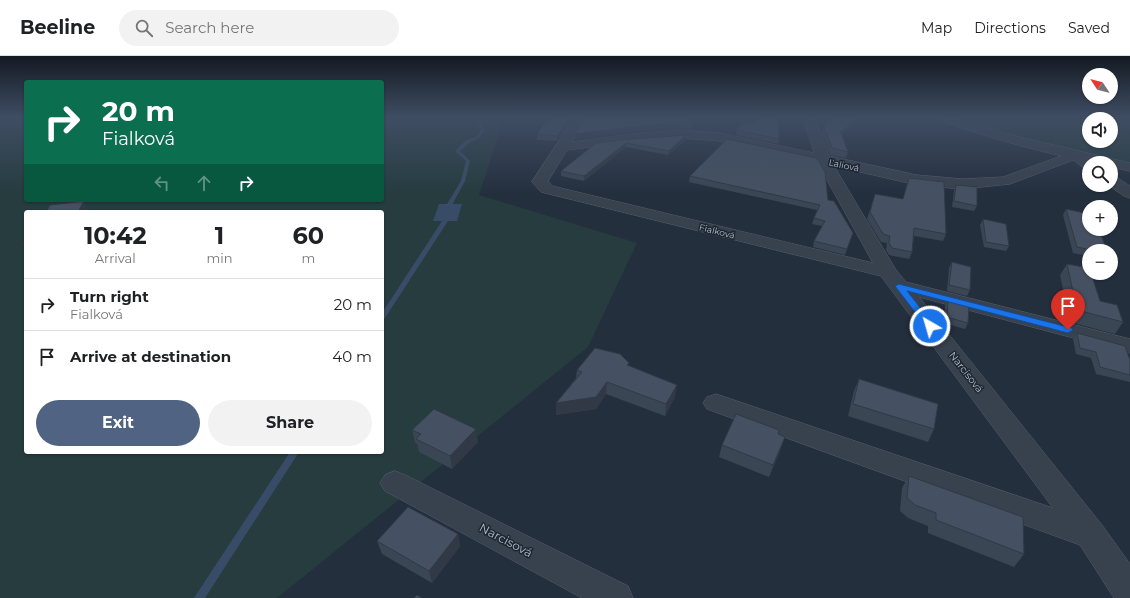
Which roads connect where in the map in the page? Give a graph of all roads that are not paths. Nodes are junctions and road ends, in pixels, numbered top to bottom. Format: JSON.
{"nodes":[{"id":1,"x":565,"y":142,"type":"edge"},
{"id":2,"x":598,"y":142,"type":"edge"},
{"id":3,"x":744,"y":142,"type":"edge"},
{"id":4,"x":817,"y":142,"type":"edge"},
{"id":5,"x":1021,"y":142,"type":"edge"},
{"id":6,"x":562,"y":147,"type":"junction"},
{"id":7,"x":1075,"y":155,"type":"junction"},
{"id":8,"x":823,"y":160,"type":"junction"},
{"id":9,"x":1082,"y":160,"type":"edge"},
{"id":10,"x":1130,"y":166,"type":"edge"},
{"id":11,"x":1118,"y":185,"type":"edge"},
{"id":12,"x":1130,"y":193,"type":"edge"},
{"id":13,"x":893,"y":279,"type":"junction"},
{"id":14,"x":1130,"y":346,"type":"edge"},
{"id":15,"x":716,"y":403,"type":"dead end"},
{"id":16,"x":395,"y":483,"type":"dead end"},
{"id":17,"x":1091,"y":535,"type":"junction"},
{"id":18,"x":1130,"y":593,"type":"edge"},
{"id":19,"x":616,"y":598,"type":"edge"}],
"edges":[{"from":1,"to":6,"type":"street"},
{"from":2,"to":6,"type":"street","name":"Ľaliová"},
{"from":3,"to":8,"type":"street","name":"Ľaliová"},
{"from":4,"to":8,"type":"street","name":"Narcisová"},
{"from":5,"to":7,"type":"street"},
{"from":6,"to":13,"type":"street","name":"Fialková"},
{"from":7,"to":8,"type":"street","name":"Ľaliová"},
{"from":7,"to":9,"type":"street"},
{"from":7,"to":10,"type":"street"},
{"from":8,"to":13,"type":"street","name":"Narcisová"},
{"from":11,"to":12,"type":"street"},
{"from":13,"to":14,"type":"street","name":"Fialková"},
{"from":13,"to":17,"type":"street","name":"Narcisová"},
{"from":15,"to":17,"type":"street"},
{"from":16,"to":19,"type":"street","name":"Narcisová"},
{"from":17,"to":18,"type":"street","name":"Narcisová"}]}
